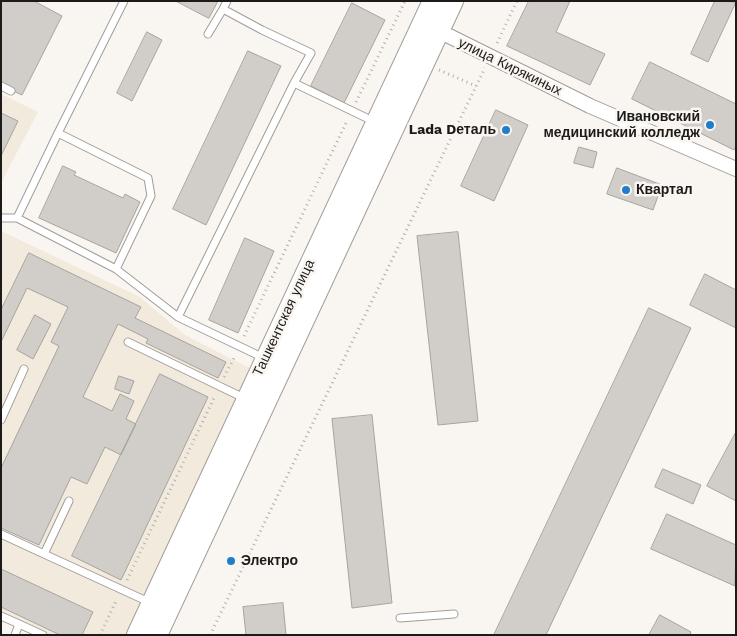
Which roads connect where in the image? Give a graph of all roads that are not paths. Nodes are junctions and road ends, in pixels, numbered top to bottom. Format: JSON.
{"nodes":[{"id":1,"x":124,"y":1,"type":"edge"},
{"id":2,"x":227,"y":1,"type":"edge"},
{"id":3,"x":433,"y":1,"type":"edge"},
{"id":4,"x":453,"y":1,"type":"edge"},
{"id":5,"x":223,"y":9,"type":"junction"},
{"id":6,"x":430,"y":27,"type":"junction"},
{"id":7,"x":208,"y":34,"type":"dead end"},
{"id":8,"x":294,"y":83,"type":"junction"},
{"id":9,"x":1,"y":86,"type":"edge"},
{"id":10,"x":11,"y":91,"type":"dead end"},
{"id":11,"x":376,"y":123,"type":"junction"},
{"id":12,"x":58,"y":134,"type":"junction"},
{"id":13,"x":736,"y":169,"type":"edge"},
{"id":14,"x":1,"y":218,"type":"edge"},
{"id":15,"x":17,"y":218,"type":"junction"},
{"id":16,"x":116,"y":269,"type":"junction"},
{"id":17,"x":178,"y":317,"type":"junction"},
{"id":18,"x":128,"y":342,"type":"dead end"},
{"id":19,"x":265,"y":359,"type":"junction"},
{"id":20,"x":24,"y":369,"type":"dead end"},
{"id":21,"x":247,"y":399,"type":"junction"},
{"id":22,"x":1,"y":420,"type":"edge"},
{"id":23,"x":69,"y":501,"type":"dead end"},
{"id":24,"x":1,"y":534,"type":"edge"},
{"id":25,"x":44,"y":554,"type":"junction"},
{"id":26,"x":159,"y":607,"type":"junction"},
{"id":27,"x":454,"y":614,"type":"dead end"},
{"id":28,"x":1,"y":616,"type":"edge"},
{"id":29,"x":400,"y":618,"type":"dead end"},
{"id":30,"x":19,"y":624,"type":"junction"},
{"id":31,"x":14,"y":635,"type":"edge"},
{"id":32,"x":43,"y":635,"type":"edge"},
{"id":33,"x":137,"y":635,"type":"edge"},
{"id":34,"x":156,"y":635,"type":"edge"}],
"edges":[{"from":1,"to":12,"type":"lane"},
{"from":2,"to":5,"type":"lane"},
{"from":3,"to":6,"type":"main road","name":"Ташкентская улица"},
{"from":4,"to":6,"type":"main road","name":"Ташкентская улица"},
{"from":5,"to":7,"type":"lane"},
{"from":5,"to":8,"type":"lane"},
{"from":6,"to":11,"type":"main road","name":"Ташкентская улица"},
{"from":6,"to":13,"type":"street","name":"улица Кирякиных"},
{"from":6,"to":26,"type":"main road","name":"Ташкентская улица"},
{"from":8,"to":11,"type":"lane"},
{"from":8,"to":17,"type":"lane"},
{"from":9,"to":10,"type":"lane"},
{"from":11,"to":19,"type":"main road","name":"Ташкентская улица"},
{"from":12,"to":15,"type":"lane"},
{"from":12,"to":16,"type":"lane"},
{"from":14,"to":15,"type":"lane"},
{"from":15,"to":16,"type":"lane"},
{"from":16,"to":17,"type":"lane"},
{"from":17,"to":19,"type":"lane"},
{"from":18,"to":21,"type":"lane"},
{"from":19,"to":21,"type":"main road","name":"Ташкентская улица"},
{"from":20,"to":22,"type":"lane"},
{"from":21,"to":26,"type":"main road","name":"Ташкентская улица"},
{"from":23,"to":25,"type":"lane"},
{"from":24,"to":25,"type":"lane"},
{"from":25,"to":26,"type":"lane"},
{"from":26,"to":33,"type":"main road","name":"Ташкентская улица"},
{"from":26,"to":34,"type":"main road","name":"Ташкентская улица"},
{"from":27,"to":29,"type":"lane"},
{"from":28,"to":30,"type":"lane"},
{"from":30,"to":31,"type":"lane"},
{"from":30,"to":32,"type":"lane"}]}
